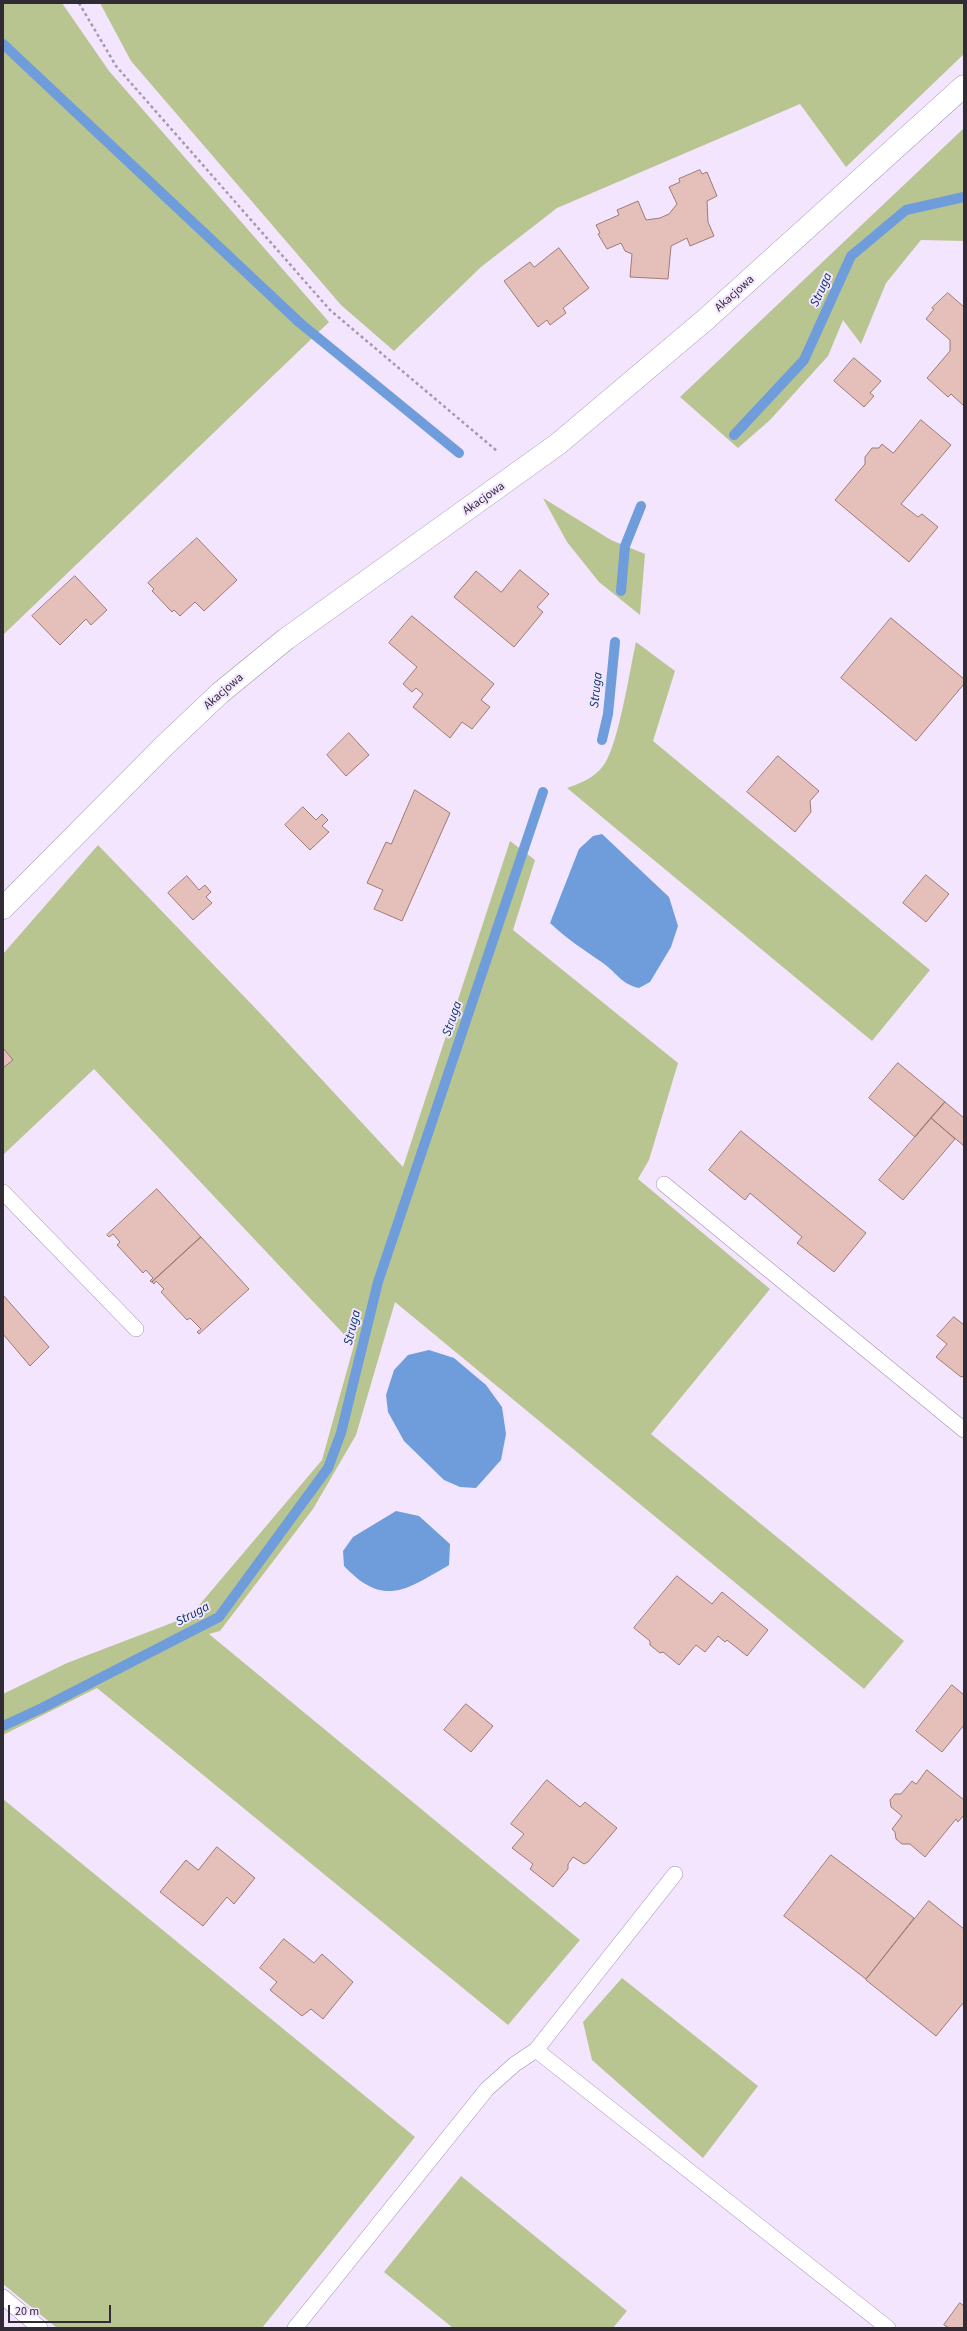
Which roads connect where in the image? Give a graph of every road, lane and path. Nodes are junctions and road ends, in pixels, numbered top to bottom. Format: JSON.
{"nodes":[{"id":1,"x":79,"y":3,"type":"edge"},
{"id":2,"x":964,"y":86,"type":"edge"},
{"id":3,"x":517,"y":475,"type":"junction"},
{"id":4,"x":3,"y":908,"type":"edge"},
{"id":5,"x":664,"y":1184,"type":"dead end"},
{"id":6,"x":3,"y":1192,"type":"edge"},
{"id":7,"x":136,"y":1329,"type":"dead end"},
{"id":8,"x":964,"y":1430,"type":"edge"},
{"id":9,"x":675,"y":1874,"type":"dead end"},
{"id":10,"x":536,"y":2050,"type":"junction"},
{"id":11,"x":3,"y":2298,"type":"edge"},
{"id":12,"x":40,"y":2328,"type":"edge"},
{"id":13,"x":295,"y":2328,"type":"edge"},
{"id":14,"x":888,"y":2328,"type":"edge"}],
"edges":[{"from":1,"to":3,"type":"path"},
{"from":2,"to":3,"type":"street","name":"Akacjowa"},
{"from":3,"to":4,"type":"street","name":"Akacjowa"},
{"from":5,"to":8,"type":"lane"},
{"from":6,"to":7,"type":"lane"},
{"from":9,"to":10,"type":"lane"},
{"from":10,"to":13,"type":"lane"},
{"from":10,"to":14,"type":"lane"},
{"from":11,"to":12,"type":"lane"}]}
